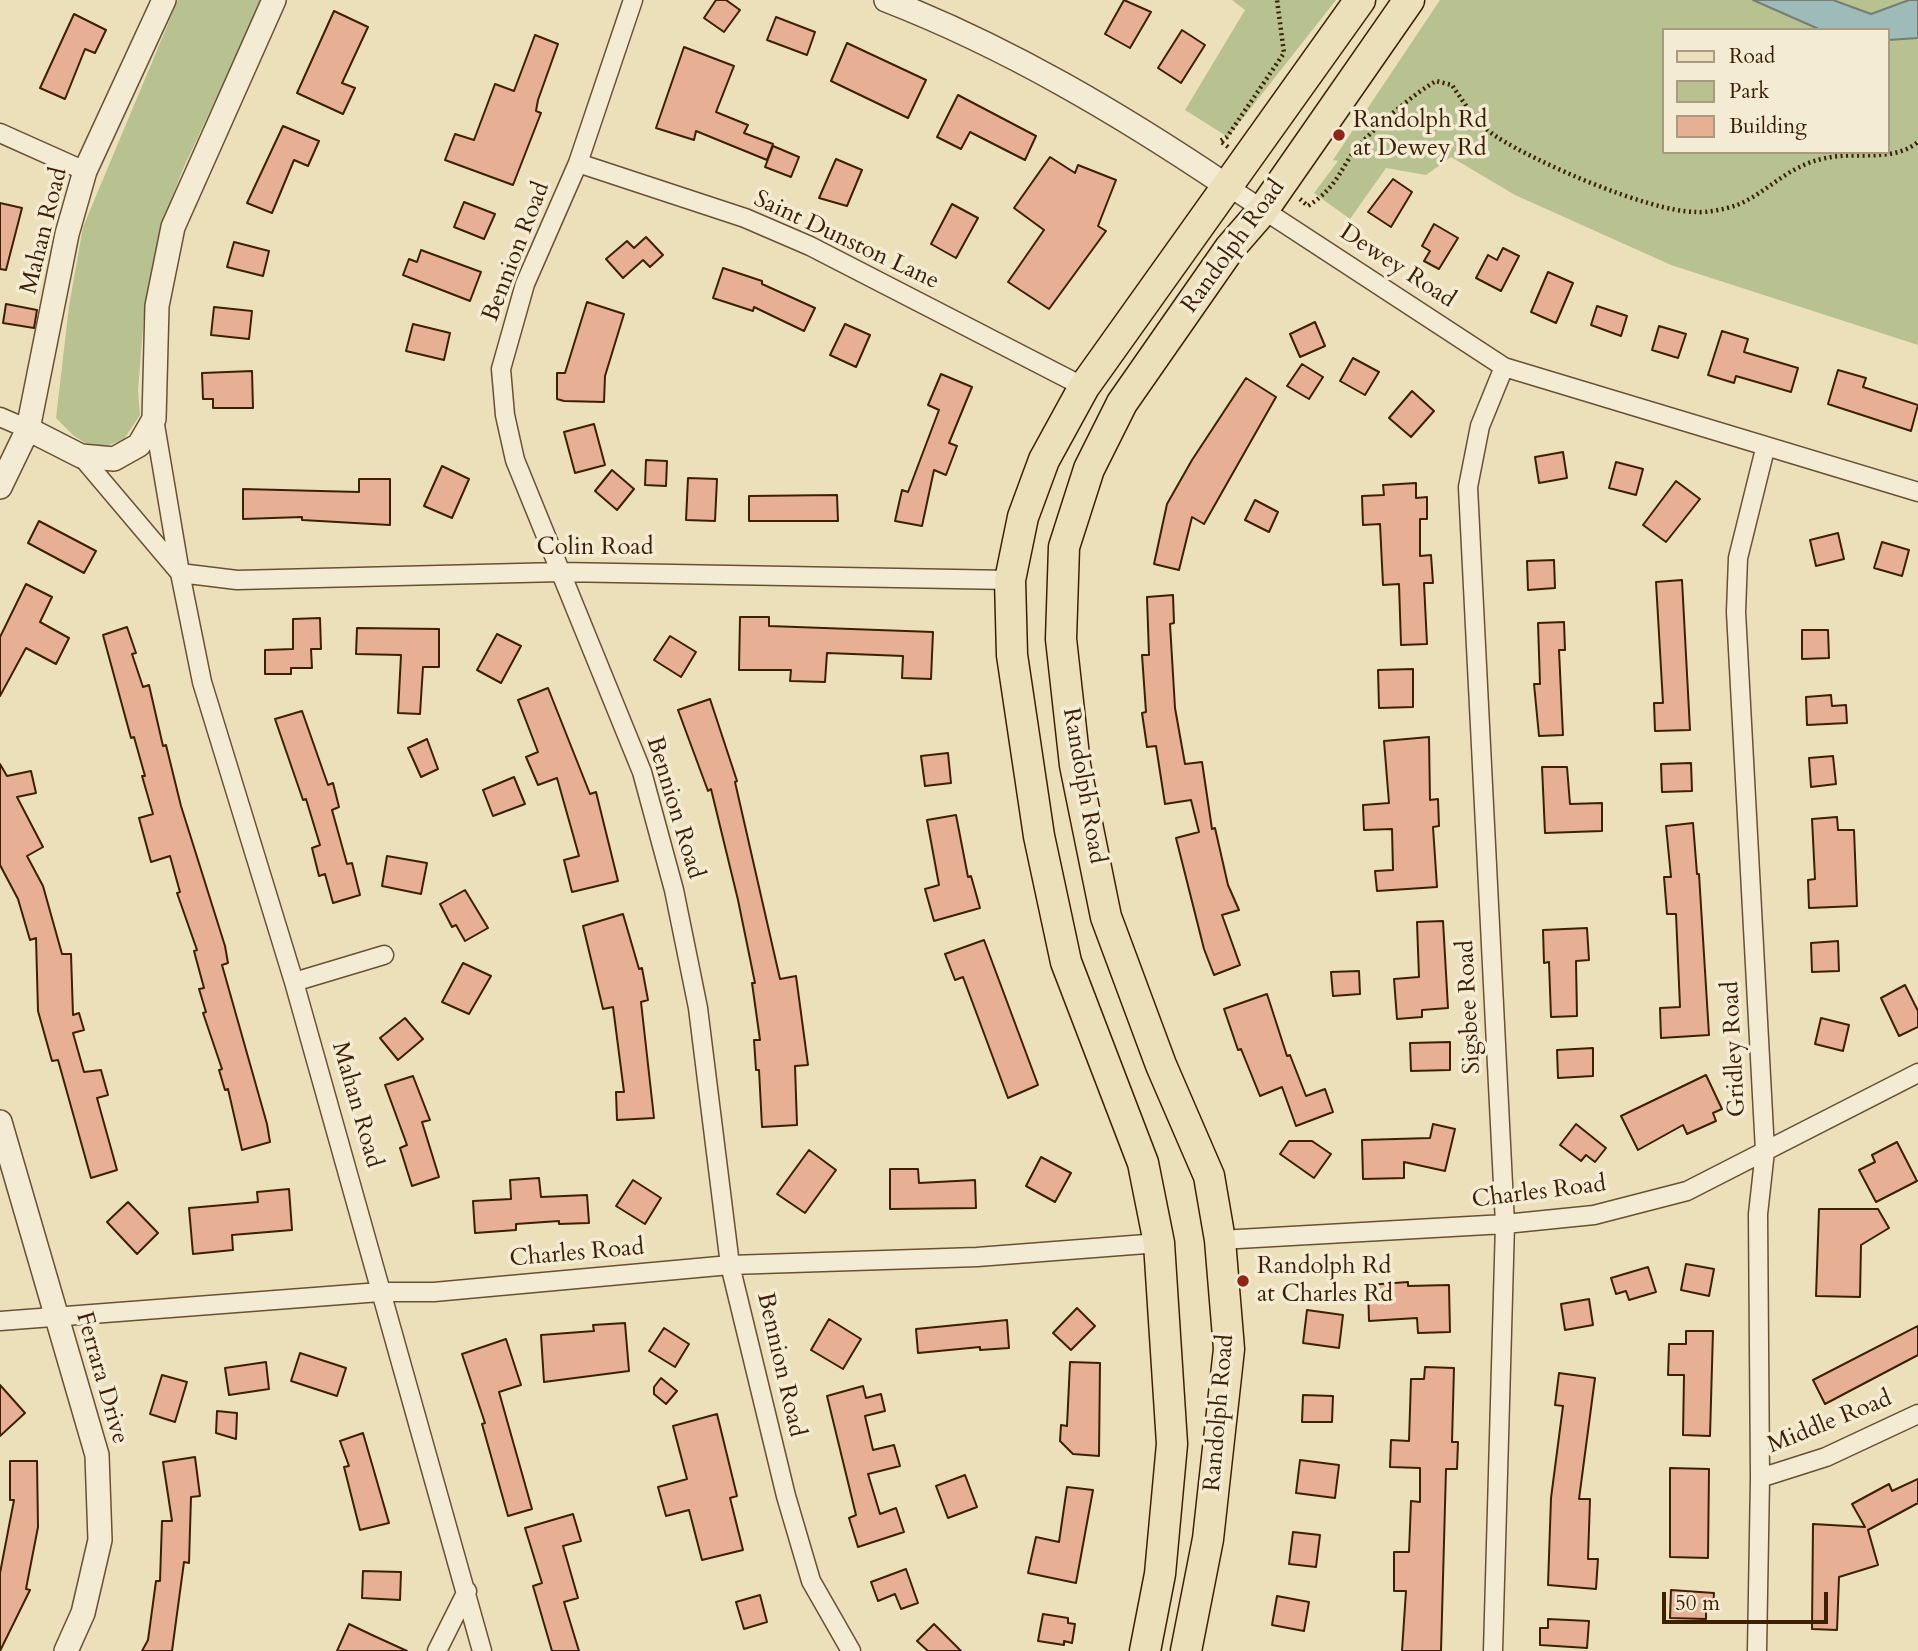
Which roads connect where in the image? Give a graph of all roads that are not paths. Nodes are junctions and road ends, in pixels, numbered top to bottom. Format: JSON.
{"nodes":[{"id":1,"x":164,"y":0,"type":"edge"},
{"id":2,"x":274,"y":0,"type":"edge"},
{"id":3,"x":633,"y":0,"type":"edge"},
{"id":4,"x":886,"y":0,"type":"edge"},
{"id":5,"x":1360,"y":0,"type":"edge"},
{"id":6,"x":1409,"y":0,"type":"edge"},
{"id":7,"x":0,"y":134,"type":"edge"},
{"id":8,"x":578,"y":163,"type":"junction"},
{"id":9,"x":85,"y":171,"type":"junction"},
{"id":10,"x":1227,"y":186,"type":"junction"},
{"id":11,"x":1263,"y":210,"type":"junction"},
{"id":12,"x":1504,"y":367,"type":"junction"},
{"id":13,"x":1084,"y":387,"type":"junction"},
{"id":14,"x":0,"y":417,"type":"edge"},
{"id":15,"x":154,"y":419,"type":"junction"},
{"id":16,"x":28,"y":429,"type":"junction"},
{"id":17,"x":1765,"y":449,"type":"junction"},
{"id":18,"x":81,"y":456,"type":"junction"},
{"id":19,"x":0,"y":487,"type":"edge"},
{"id":20,"x":1918,"y":492,"type":"edge"},
{"id":21,"x":560,"y":572,"type":"junction"},
{"id":22,"x":180,"y":573,"type":"junction"},
{"id":23,"x":1010,"y":580,"type":"junction"},
{"id":24,"x":384,"y":955,"type":"dead end"},
{"id":25,"x":294,"y":982,"type":"junction"},
{"id":26,"x":1918,"y":1073,"type":"edge"},
{"id":27,"x":0,"y":1122,"type":"edge"},
{"id":28,"x":1765,"y":1151,"type":"junction"},
{"id":29,"x":1505,"y":1224,"type":"junction"},
{"id":30,"x":1220,"y":1240,"type":"junction"},
{"id":31,"x":1159,"y":1243,"type":"junction"},
{"id":32,"x":730,"y":1265,"type":"junction"},
{"id":33,"x":380,"y":1292,"type":"junction"},
{"id":34,"x":56,"y":1315,"type":"junction"},
{"id":35,"x":0,"y":1321,"type":"edge"},
{"id":36,"x":1918,"y":1414,"type":"edge"},
{"id":37,"x":1760,"y":1478,"type":"junction"},
{"id":38,"x":467,"y":1591,"type":"junction"},
{"id":39,"x":66,"y":1651,"type":"edge"},
{"id":40,"x":437,"y":1651,"type":"edge"},
{"id":41,"x":482,"y":1651,"type":"edge"},
{"id":42,"x":851,"y":1651,"type":"edge"},
{"id":43,"x":1145,"y":1651,"type":"edge"},
{"id":44,"x":1186,"y":1651,"type":"edge"},
{"id":45,"x":1493,"y":1651,"type":"edge"},
{"id":46,"x":1757,"y":1651,"type":"edge"}],
"edges":[{"from":1,"to":9,"type":"street","name":"Mahan Road"},
{"from":2,"to":15,"type":"street","name":"Mahan Road"},
{"from":3,"to":8,"type":"street","name":"Bennion Road"},
{"from":4,"to":10,"type":"street","name":"Dewey Road"},
{"from":5,"to":10,"type":"main road","name":"Randolph Road"},
{"from":6,"to":11,"type":"main road","name":"Randolph Road"},
{"from":7,"to":9,"type":"street"},
{"from":8,"to":13,"type":"street","name":"Saint Dunston Lane"},
{"from":8,"to":21,"type":"street","name":"Bennion Road"},
{"from":9,"to":16,"type":"street","name":"Mahan Road"},
{"from":10,"to":11,"type":"street","name":"Dewey Road"},
{"from":10,"to":13,"type":"main road","name":"Randolph Road"},
{"from":11,"to":12,"type":"street","name":"Dewey Road"},
{"from":11,"to":30,"type":"main road","name":"Randolph Road"},
{"from":12,"to":17,"type":"street","name":"Dewey Road"},
{"from":12,"to":29,"type":"street","name":"Sigsbee Road"},
{"from":13,"to":23,"type":"main road","name":"Randolph Road"},
{"from":14,"to":16,"type":"street"},
{"from":15,"to":18,"type":"street","name":"Mahan Road"},
{"from":15,"to":22,"type":"street","name":"Mahan Road"},
{"from":16,"to":18,"type":"street","name":"Mahan Road"},
{"from":16,"to":19,"type":"street"},
{"from":17,"to":20,"type":"street","name":"Dewey Road"},
{"from":17,"to":28,"type":"street","name":"Gridley Road"},
{"from":18,"to":22,"type":"street","name":"Mahan Road"},
{"from":21,"to":22,"type":"street","name":"Colin Road"},
{"from":21,"to":23,"type":"street","name":"Colin Road"},
{"from":21,"to":32,"type":"street","name":"Bennion Road"},
{"from":22,"to":25,"type":"street","name":"Mahan Road"},
{"from":23,"to":31,"type":"main road","name":"Randolph Road"},
{"from":24,"to":25,"type":"street"},
{"from":25,"to":33,"type":"street","name":"Mahan Road"},
{"from":26,"to":28,"type":"street","name":"Charles Road"},
{"from":27,"to":34,"type":"street","name":"Ferrara Drive"},
{"from":28,"to":29,"type":"street","name":"Charles Road"},
{"from":28,"to":37,"type":"street","name":"Gridley Road"},
{"from":29,"to":30,"type":"street","name":"Charles Road"},
{"from":29,"to":45,"type":"street","name":"Sigsbee Road"},
{"from":30,"to":44,"type":"main road","name":"Randolph Road"},
{"from":31,"to":32,"type":"street","name":"Charles Road"},
{"from":31,"to":43,"type":"main road","name":"Randolph Road"},
{"from":32,"to":33,"type":"street","name":"Charles Road"},
{"from":32,"to":42,"type":"street","name":"Bennion Road"},
{"from":33,"to":34,"type":"street","name":"Charles Road"},
{"from":33,"to":38,"type":"street","name":"Mahan Road"},
{"from":34,"to":35,"type":"street","name":"Charles Road"},
{"from":34,"to":39,"type":"street","name":"Ferrara Drive"},
{"from":36,"to":37,"type":"street","name":"Middle Road"},
{"from":37,"to":46,"type":"street","name":"Gridley Road"},
{"from":38,"to":40,"type":"street"},
{"from":38,"to":41,"type":"street","name":"Mahan Road"}]}
